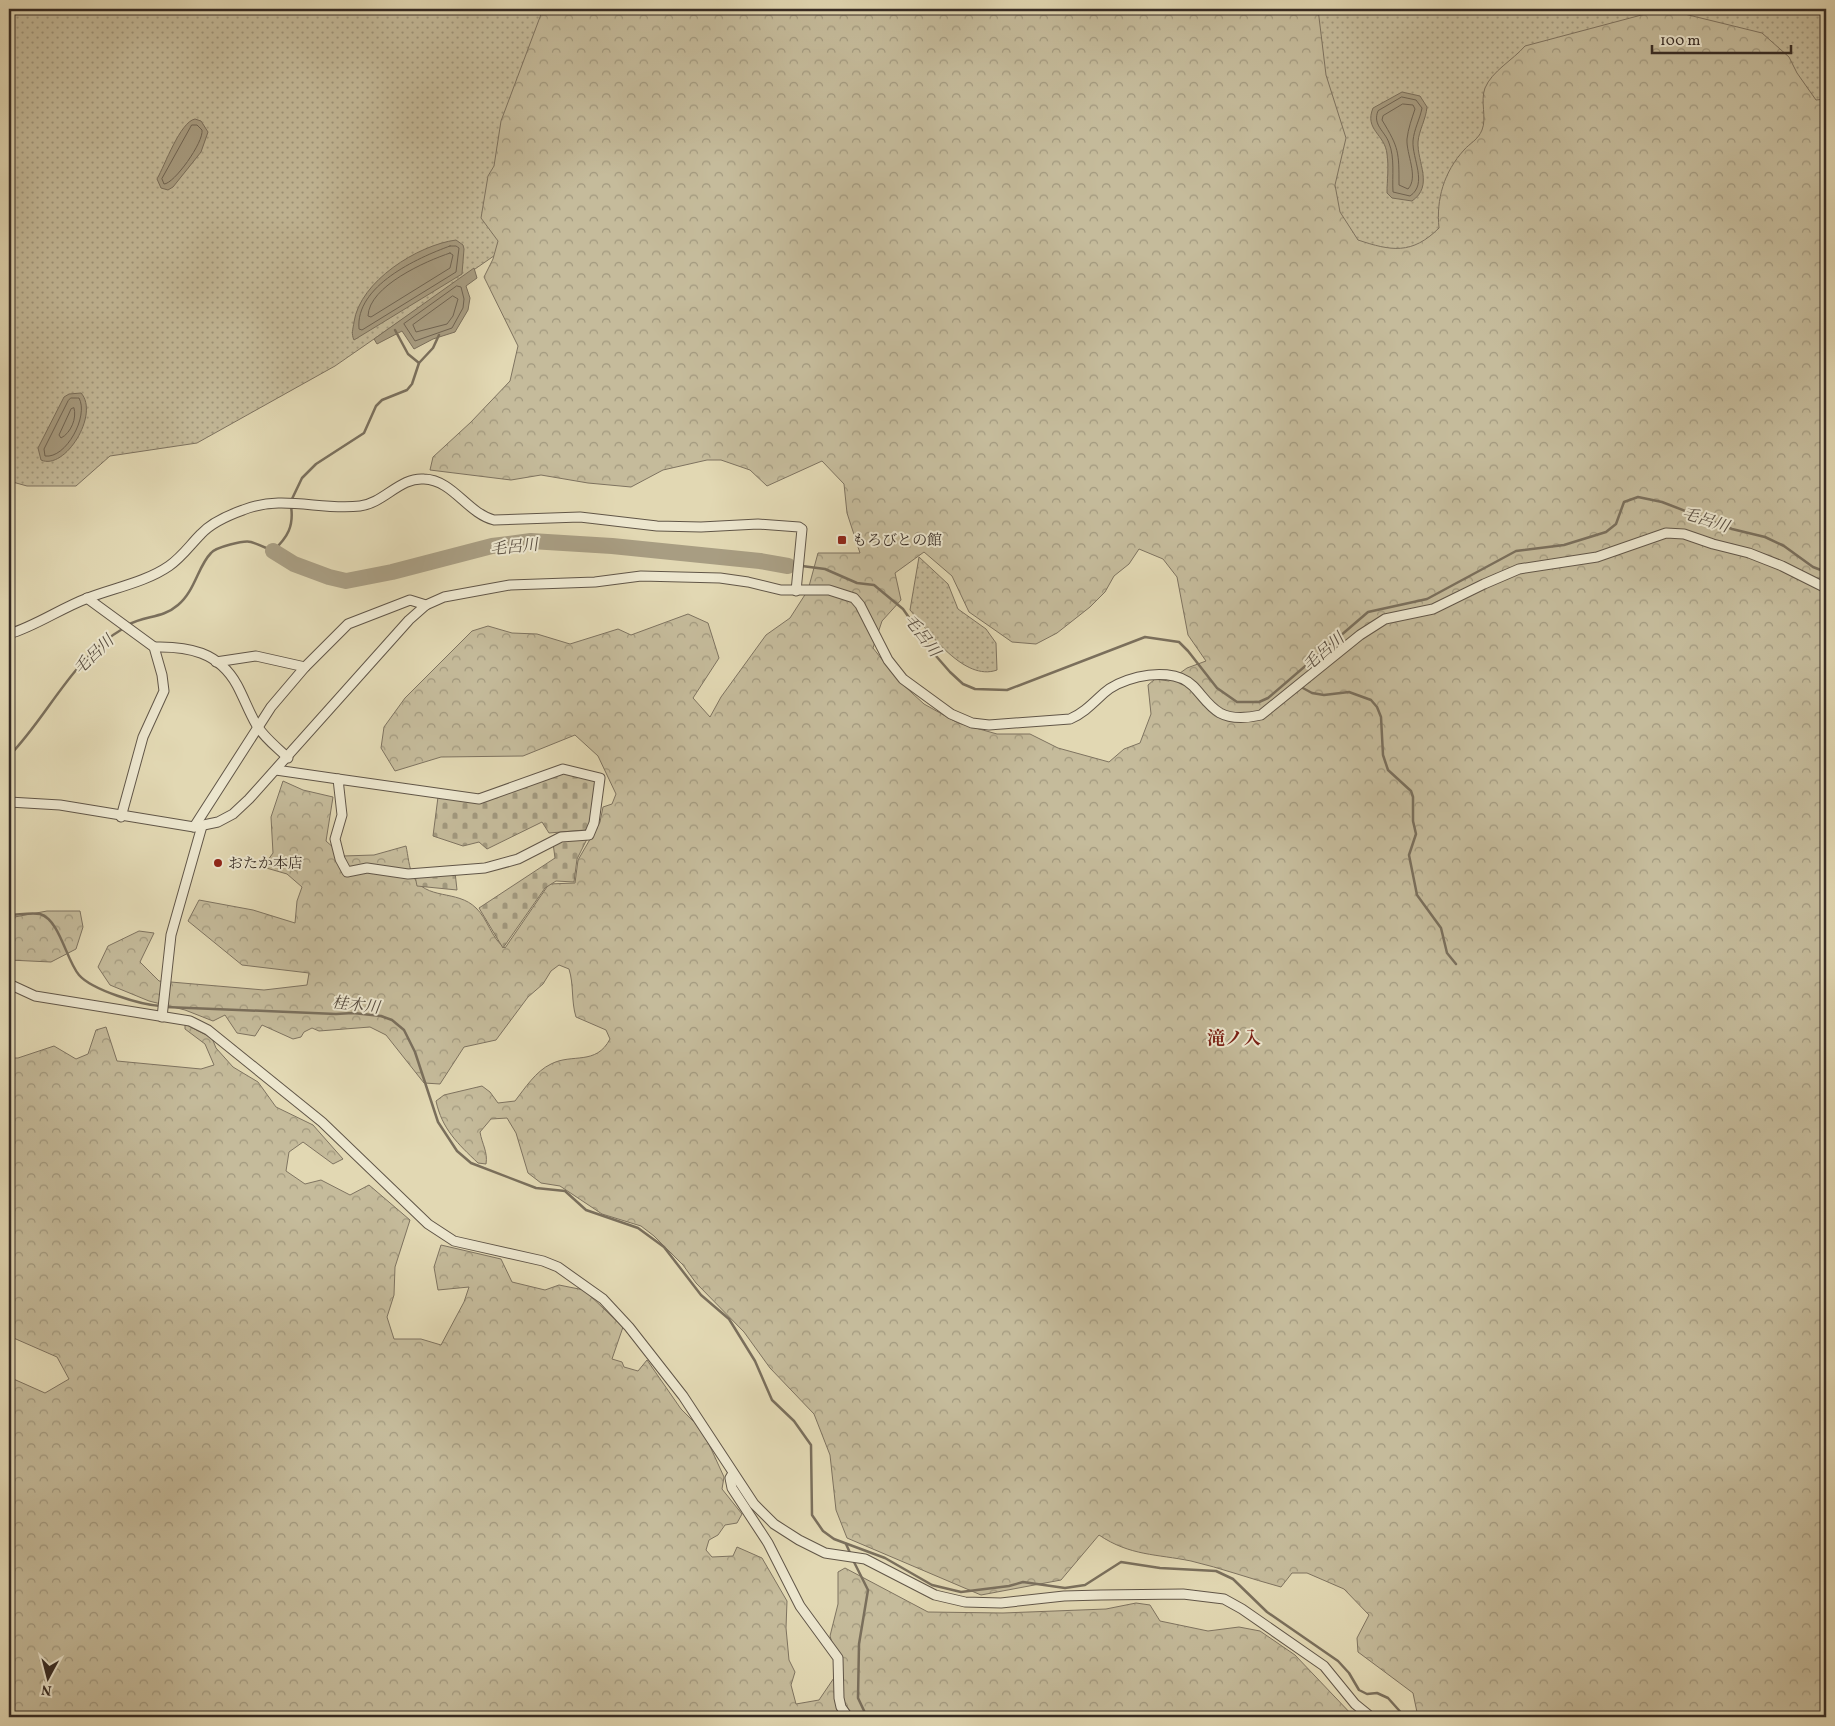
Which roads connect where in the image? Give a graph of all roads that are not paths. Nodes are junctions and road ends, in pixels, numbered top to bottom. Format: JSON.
{"nodes":[{"id":1,"x":796,"y":588,"type":"junction"},
{"id":2,"x":1826,"y":588,"type":"edge"},
{"id":3,"x":87,"y":598,"type":"junction"},
{"id":4,"x":426,"y":605,"type":"junction"},
{"id":5,"x":9,"y":634,"type":"edge"},
{"id":6,"x":154,"y":647,"type":"junction"},
{"id":7,"x":216,"y":662,"type":"junction"},
{"id":8,"x":305,"y":667,"type":"junction"},
{"id":9,"x":257,"y":726,"type":"junction"},
{"id":10,"x":288,"y":758,"type":"junction"},
{"id":11,"x":276,"y":770,"type":"junction"},
{"id":12,"x":338,"y":779,"type":"junction"},
{"id":13,"x":9,"y":802,"type":"edge"},
{"id":14,"x":122,"y":817,"type":"junction"},
{"id":15,"x":198,"y":827,"type":"junction"},
{"id":16,"x":9,"y":984,"type":"edge"},
{"id":17,"x":162,"y":1015,"type":"junction"},
{"id":18,"x":733,"y":1472,"type":"junction"},
{"id":19,"x":848,"y":1717,"type":"edge"},
{"id":20,"x":1371,"y":1717,"type":"edge"}],
"edges":[{"from":1,"to":2,"type":"street"},
{"from":1,"to":3,"type":"street"},
{"from":1,"to":4,"type":"street"},
{"from":3,"to":5,"type":"street"},
{"from":3,"to":6,"type":"street"},
{"from":4,"to":8,"type":"street"},
{"from":4,"to":10,"type":"street"},
{"from":6,"to":7,"type":"street"},
{"from":6,"to":14,"type":"street"},
{"from":7,"to":8,"type":"street"},
{"from":7,"to":9,"type":"street"},
{"from":8,"to":9,"type":"street"},
{"from":9,"to":10,"type":"street"},
{"from":9,"to":15,"type":"street"},
{"from":10,"to":11,"type":"street"},
{"from":11,"to":12,"type":"street"},
{"from":11,"to":15,"type":"street"},
{"from":12,"to":12,"type":"street"},
{"from":13,"to":14,"type":"street"},
{"from":14,"to":15,"type":"street"},
{"from":15,"to":17,"type":"street"},
{"from":16,"to":17,"type":"street"},
{"from":17,"to":18,"type":"street"},
{"from":18,"to":19,"type":"street"},
{"from":18,"to":20,"type":"street"}]}
